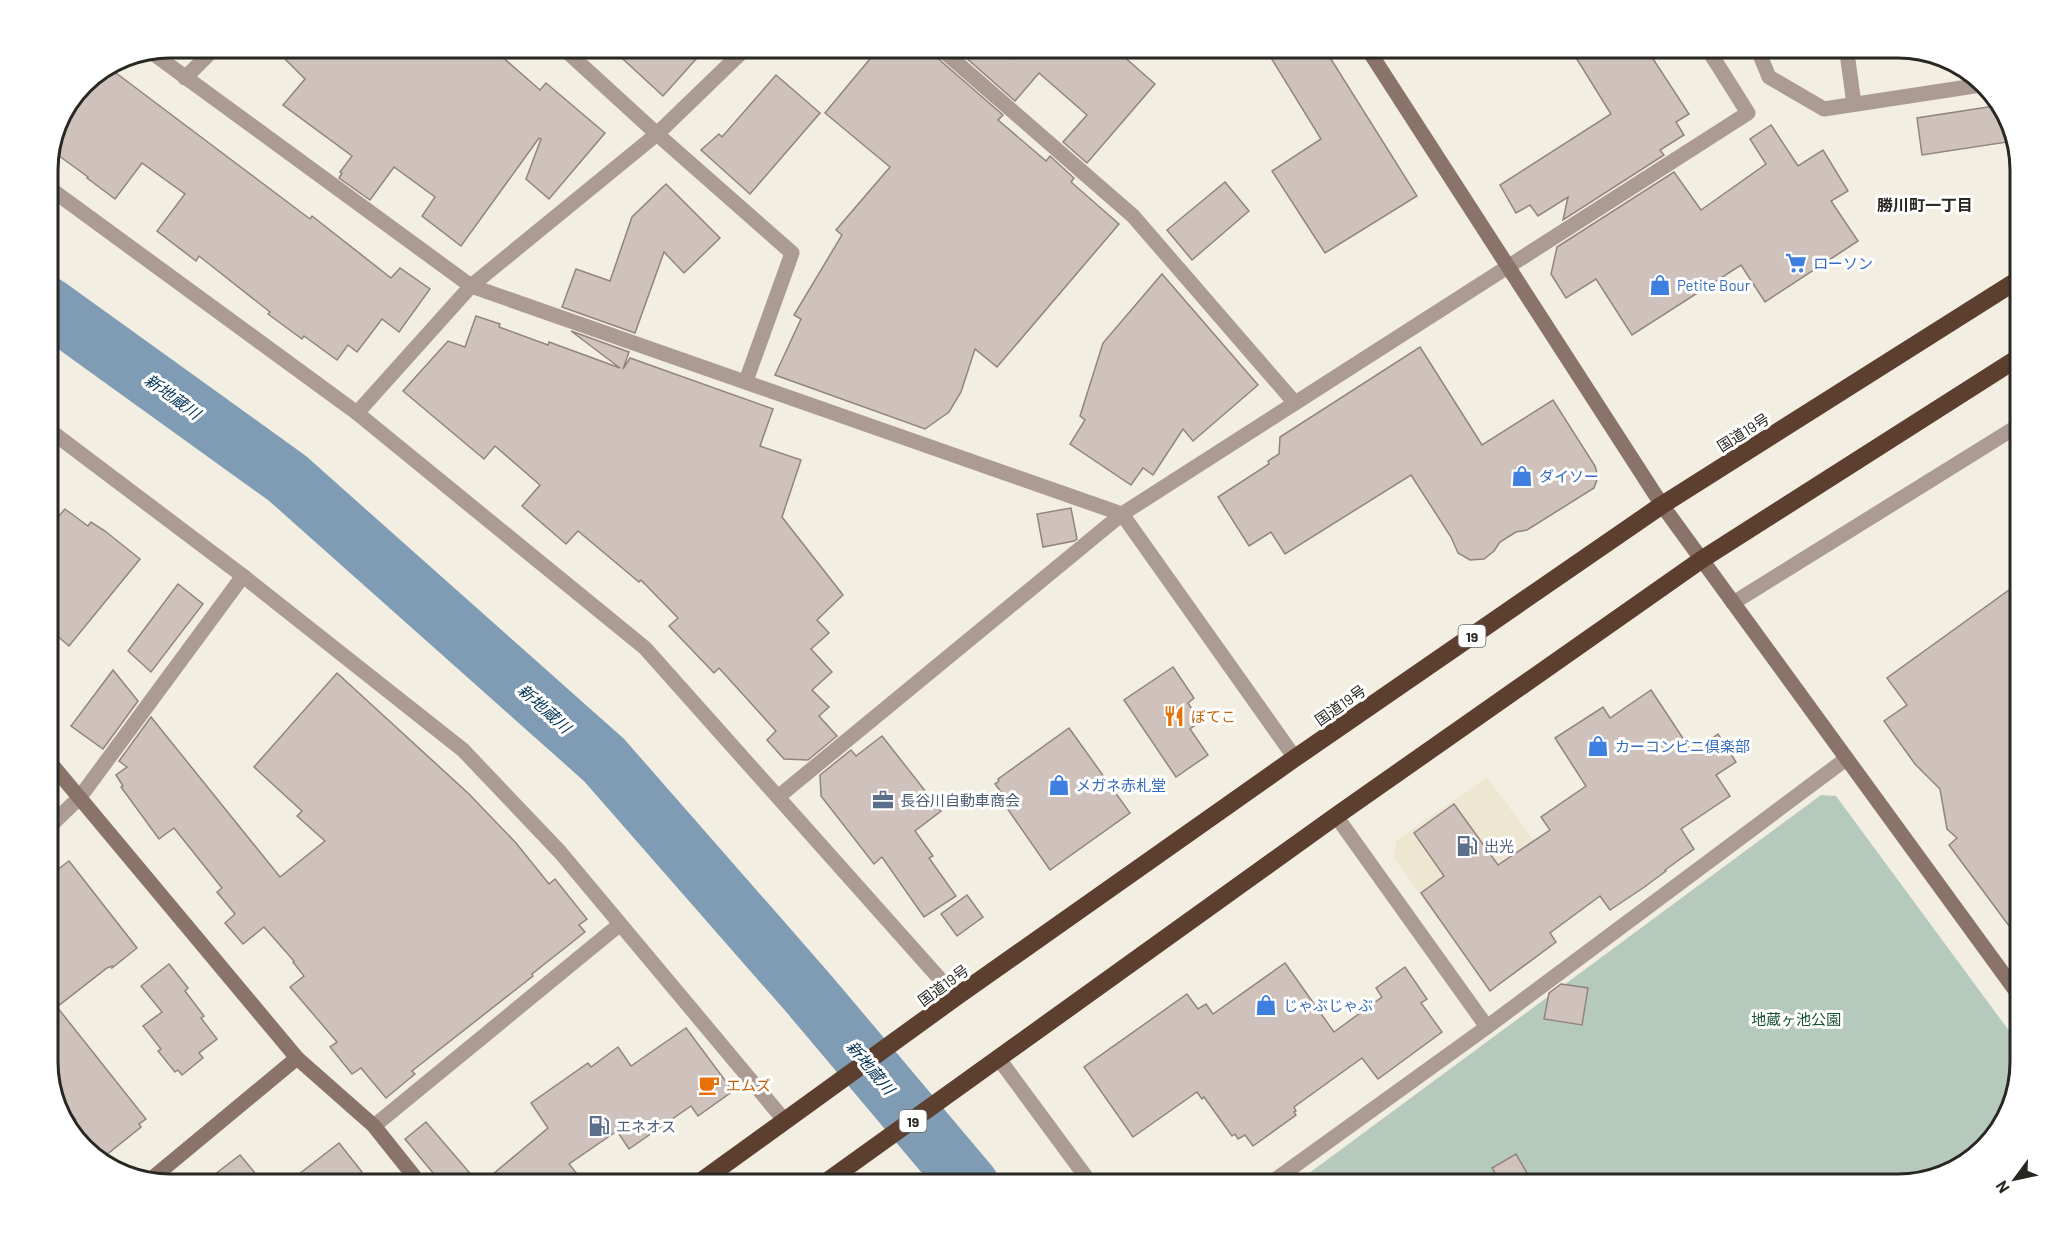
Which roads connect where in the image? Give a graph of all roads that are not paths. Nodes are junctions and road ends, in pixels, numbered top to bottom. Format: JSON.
{"nodes":[{"id":1,"x":204,"y":58,"type":"edge"},
{"id":2,"x":575,"y":58,"type":"edge"},
{"id":3,"x":736,"y":58,"type":"edge"},
{"id":4,"x":951,"y":58,"type":"edge"},
{"id":5,"x":1372,"y":58,"type":"edge"},
{"id":6,"x":1713,"y":58,"type":"edge"},
{"id":7,"x":1761,"y":58,"type":"edge"},
{"id":8,"x":1848,"y":58,"type":"edge"},
{"id":9,"x":160,"y":59,"type":"edge"},
{"id":10,"x":185,"y":78,"type":"junction"},
{"id":11,"x":1972,"y":86,"type":"edge"},
{"id":12,"x":1854,"y":104,"type":"junction"},
{"id":13,"x":657,"y":134,"type":"junction"},
{"id":14,"x":59,"y":195,"type":"edge"},
{"id":15,"x":1508,"y":268,"type":"junction"},
{"id":16,"x":2010,"y":285,"type":"edge"},
{"id":17,"x":471,"y":286,"type":"junction"},
{"id":18,"x":2010,"y":363,"type":"edge"},
{"id":19,"x":746,"y":381,"type":"junction"},
{"id":20,"x":1295,"y":403,"type":"junction"},
{"id":21,"x":357,"y":413,"type":"junction"},
{"id":22,"x":2010,"y":431,"type":"edge"},
{"id":23,"x":59,"y":437,"type":"edge"},
{"id":24,"x":1662,"y":505,"type":"junction"},
{"id":25,"x":1122,"y":514,"type":"junction"},
{"id":26,"x":1701,"y":560,"type":"junction"},
{"id":27,"x":243,"y":576,"type":"junction"},
{"id":28,"x":1733,"y":603,"type":"junction"},
{"id":29,"x":1295,"y":759,"type":"junction"},
{"id":30,"x":1846,"y":759,"type":"junction"},
{"id":31,"x":59,"y":773,"type":"edge"},
{"id":32,"x":80,"y":797,"type":"junction"},
{"id":33,"x":778,"y":797,"type":"junction"},
{"id":34,"x":1335,"y":816,"type":"junction"},
{"id":35,"x":59,"y":817,"type":"edge"},
{"id":36,"x":619,"y":925,"type":"junction"},
{"id":37,"x":2010,"y":983,"type":"edge"},
{"id":38,"x":956,"y":998,"type":"junction"},
{"id":39,"x":1487,"y":1027,"type":"junction"},
{"id":40,"x":297,"y":1058,"type":"junction"},
{"id":41,"x":999,"y":1059,"type":"junction"},
{"id":42,"x":785,"y":1121,"type":"junction"},
{"id":43,"x":374,"y":1126,"type":"junction"},
{"id":44,"x":157,"y":1174,"type":"edge"},
{"id":45,"x":412,"y":1174,"type":"edge"},
{"id":46,"x":711,"y":1174,"type":"edge"},
{"id":47,"x":840,"y":1174,"type":"edge"},
{"id":48,"x":1084,"y":1174,"type":"edge"},
{"id":49,"x":1283,"y":1174,"type":"edge"}],
"edges":[{"from":1,"to":10,"type":"street"},
{"from":2,"to":13,"type":"street"},
{"from":3,"to":13,"type":"street"},
{"from":4,"to":20,"type":"street"},
{"from":5,"to":15,"type":"street"},
{"from":6,"to":15,"type":"street"},
{"from":7,"to":12,"type":"street"},
{"from":8,"to":12,"type":"street"},
{"from":9,"to":10,"type":"street"},
{"from":10,"to":17,"type":"street"},
{"from":11,"to":12,"type":"street"},
{"from":13,"to":17,"type":"street"},
{"from":13,"to":19,"type":"street"},
{"from":14,"to":21,"type":"street"},
{"from":15,"to":20,"type":"street"},
{"from":15,"to":24,"type":"street"},
{"from":16,"to":24,"type":"highway","name":"国道19号","number":"19"},
{"from":17,"to":19,"type":"street"},
{"from":17,"to":21,"type":"street"},
{"from":18,"to":26,"type":"highway","number":"19"},
{"from":19,"to":25,"type":"street"},
{"from":20,"to":25,"type":"street"},
{"from":21,"to":33,"type":"street"},
{"from":22,"to":28,"type":"street"},
{"from":23,"to":27,"type":"street"},
{"from":24,"to":26,"type":"street"},
{"from":24,"to":29,"type":"highway","name":"国道19号","number":"19"},
{"from":25,"to":29,"type":"street"},
{"from":25,"to":33,"type":"street"},
{"from":26,"to":28,"type":"street"},
{"from":26,"to":34,"type":"highway","number":"19"},
{"from":27,"to":32,"type":"street"},
{"from":27,"to":36,"type":"street"},
{"from":28,"to":30,"type":"street"},
{"from":29,"to":38,"type":"highway","name":"国道19号","number":"19"},
{"from":30,"to":37,"type":"street"},
{"from":30,"to":39,"type":"street"},
{"from":31,"to":32,"type":"street"},
{"from":32,"to":35,"type":"street"},
{"from":32,"to":40,"type":"street"},
{"from":33,"to":38,"type":"street"},
{"from":34,"to":39,"type":"street"},
{"from":34,"to":41,"type":"highway","number":"19"},
{"from":36,"to":42,"type":"street"},
{"from":36,"to":43,"type":"street"},
{"from":38,"to":42,"type":"highway","name":"国道19号","number":"19"},
{"from":39,"to":49,"type":"street"},
{"from":40,"to":43,"type":"street"},
{"from":40,"to":44,"type":"street"},
{"from":41,"to":47,"type":"highway","number":"19"},
{"from":41,"to":48,"type":"street"},
{"from":42,"to":46,"type":"highway","name":"国道19号","number":"19"},
{"from":43,"to":45,"type":"street"}]}
